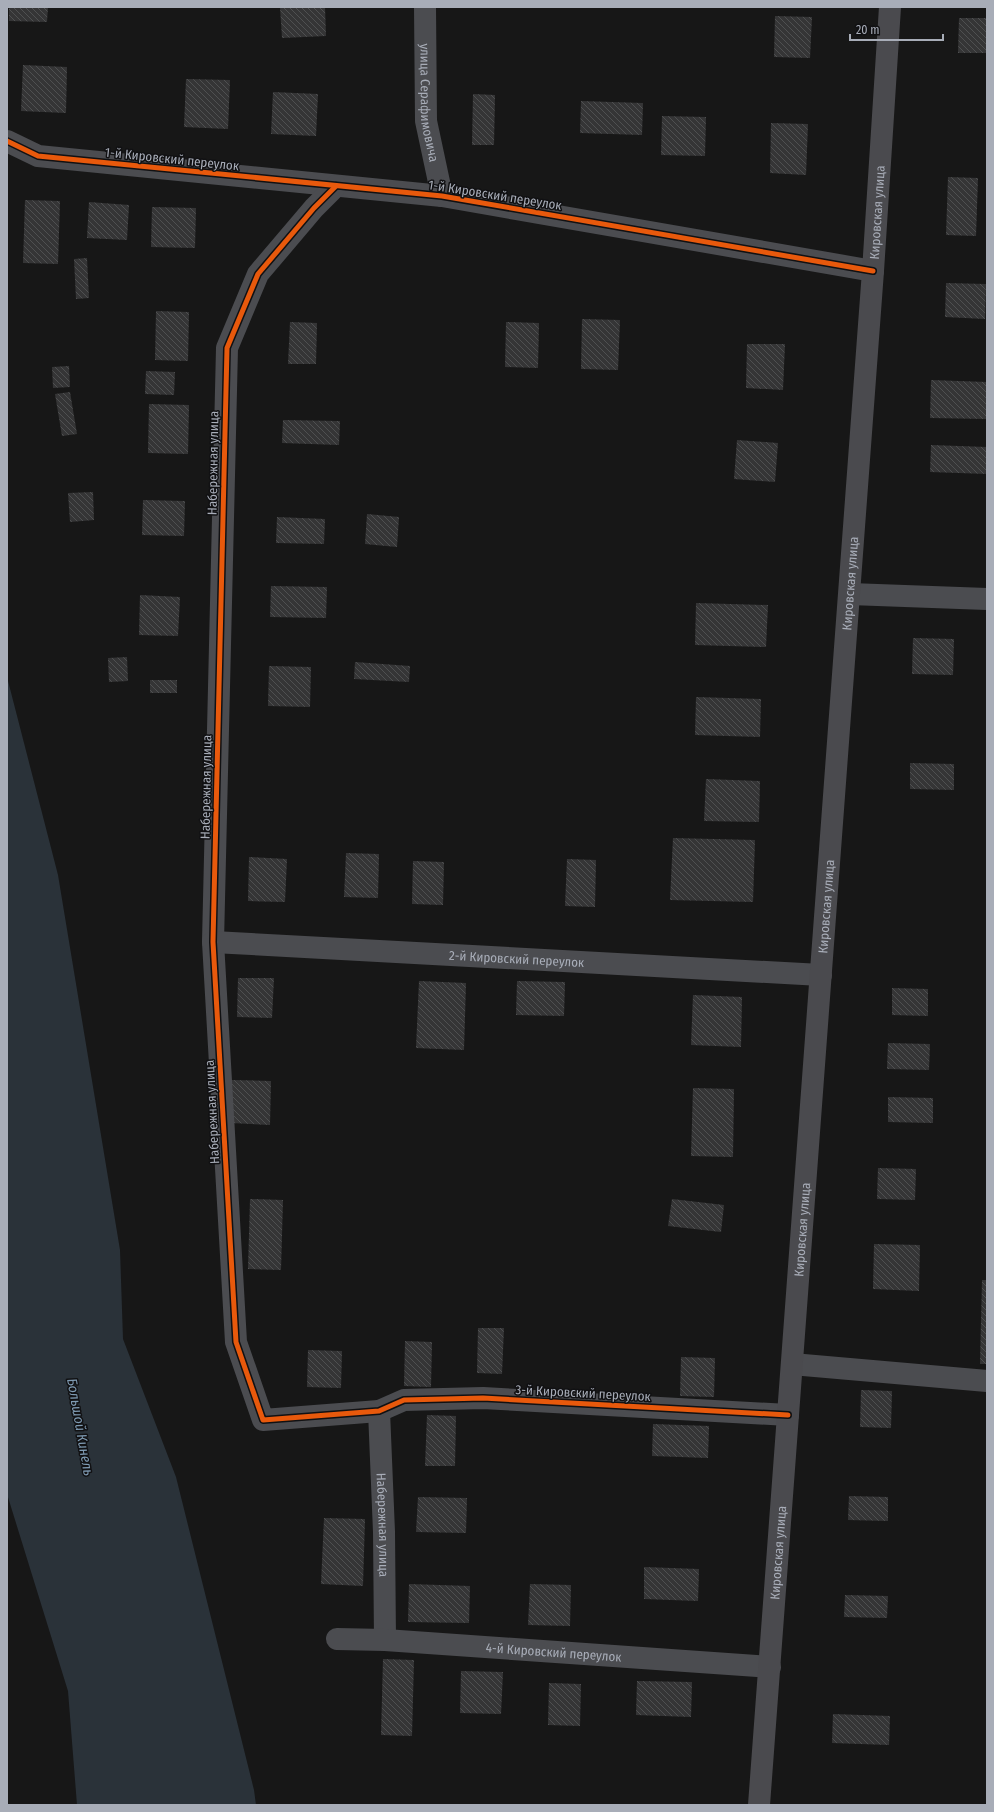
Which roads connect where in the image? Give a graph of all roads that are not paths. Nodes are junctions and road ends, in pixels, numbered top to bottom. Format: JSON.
{"nodes":[{"id":1,"x":425,"y":7,"type":"edge"},
{"id":2,"x":890,"y":7,"type":"edge"},
{"id":3,"x":7,"y":141,"type":"edge"},
{"id":4,"x":336,"y":186,"type":"junction"},
{"id":5,"x":442,"y":196,"type":"junction"},
{"id":6,"x":873,"y":271,"type":"junction"},
{"id":7,"x":850,"y":594,"type":"junction"},
{"id":8,"x":987,"y":599,"type":"edge"},
{"id":9,"x":213,"y":942,"type":"junction"},
{"id":10,"x":821,"y":975,"type":"junction"},
{"id":11,"x":792,"y":1364,"type":"junction"},
{"id":12,"x":987,"y":1381,"type":"edge"},
{"id":13,"x":379,"y":1411,"type":"junction"},
{"id":14,"x":788,"y":1415,"type":"junction"},
{"id":15,"x":263,"y":1420,"type":"joint"},
{"id":16,"x":337,"y":1639,"type":"dead end"},
{"id":17,"x":386,"y":1640,"type":"junction"},
{"id":18,"x":770,"y":1667,"type":"junction"},
{"id":19,"x":759,"y":1805,"type":"edge"}],
"edges":[{"from":1,"to":5,"type":"street","name":"улица Серафимовича"},
{"from":2,"to":6,"type":"main road","name":"Кировская улица"},
{"from":3,"to":4,"type":"street","name":"1-й Кировский переулок"},
{"from":4,"to":5,"type":"street","name":"1-й Кировский переулок"},
{"from":4,"to":9,"type":"street","name":"Набережная улица"},
{"from":5,"to":6,"type":"street","name":"1-й Кировский переулок"},
{"from":6,"to":7,"type":"main road","name":"Кировская улица"},
{"from":7,"to":8,"type":"street"},
{"from":7,"to":10,"type":"main road","name":"Кировская улица"},
{"from":9,"to":10,"type":"street","name":"2-й Кировский переулок"},
{"from":9,"to":15,"type":"street","name":"Набережная улица"},
{"from":10,"to":11,"type":"main road","name":"Кировская улица"},
{"from":11,"to":12,"type":"street"},
{"from":11,"to":14,"type":"main road","name":"Кировская улица"},
{"from":13,"to":14,"type":"street","name":"3-й Кировский переулок"},
{"from":13,"to":15,"type":"street","name":"3-й Кировский переулок"},
{"from":13,"to":17,"type":"street","name":"Набережная улица"},
{"from":14,"to":18,"type":"main road","name":"Кировская улица"},
{"from":16,"to":17,"type":"street","name":"4-й Кировский переулок"},
{"from":17,"to":18,"type":"street","name":"4-й Кировский переулок"},
{"from":18,"to":19,"type":"main road","name":"Кировская улица"}]}
